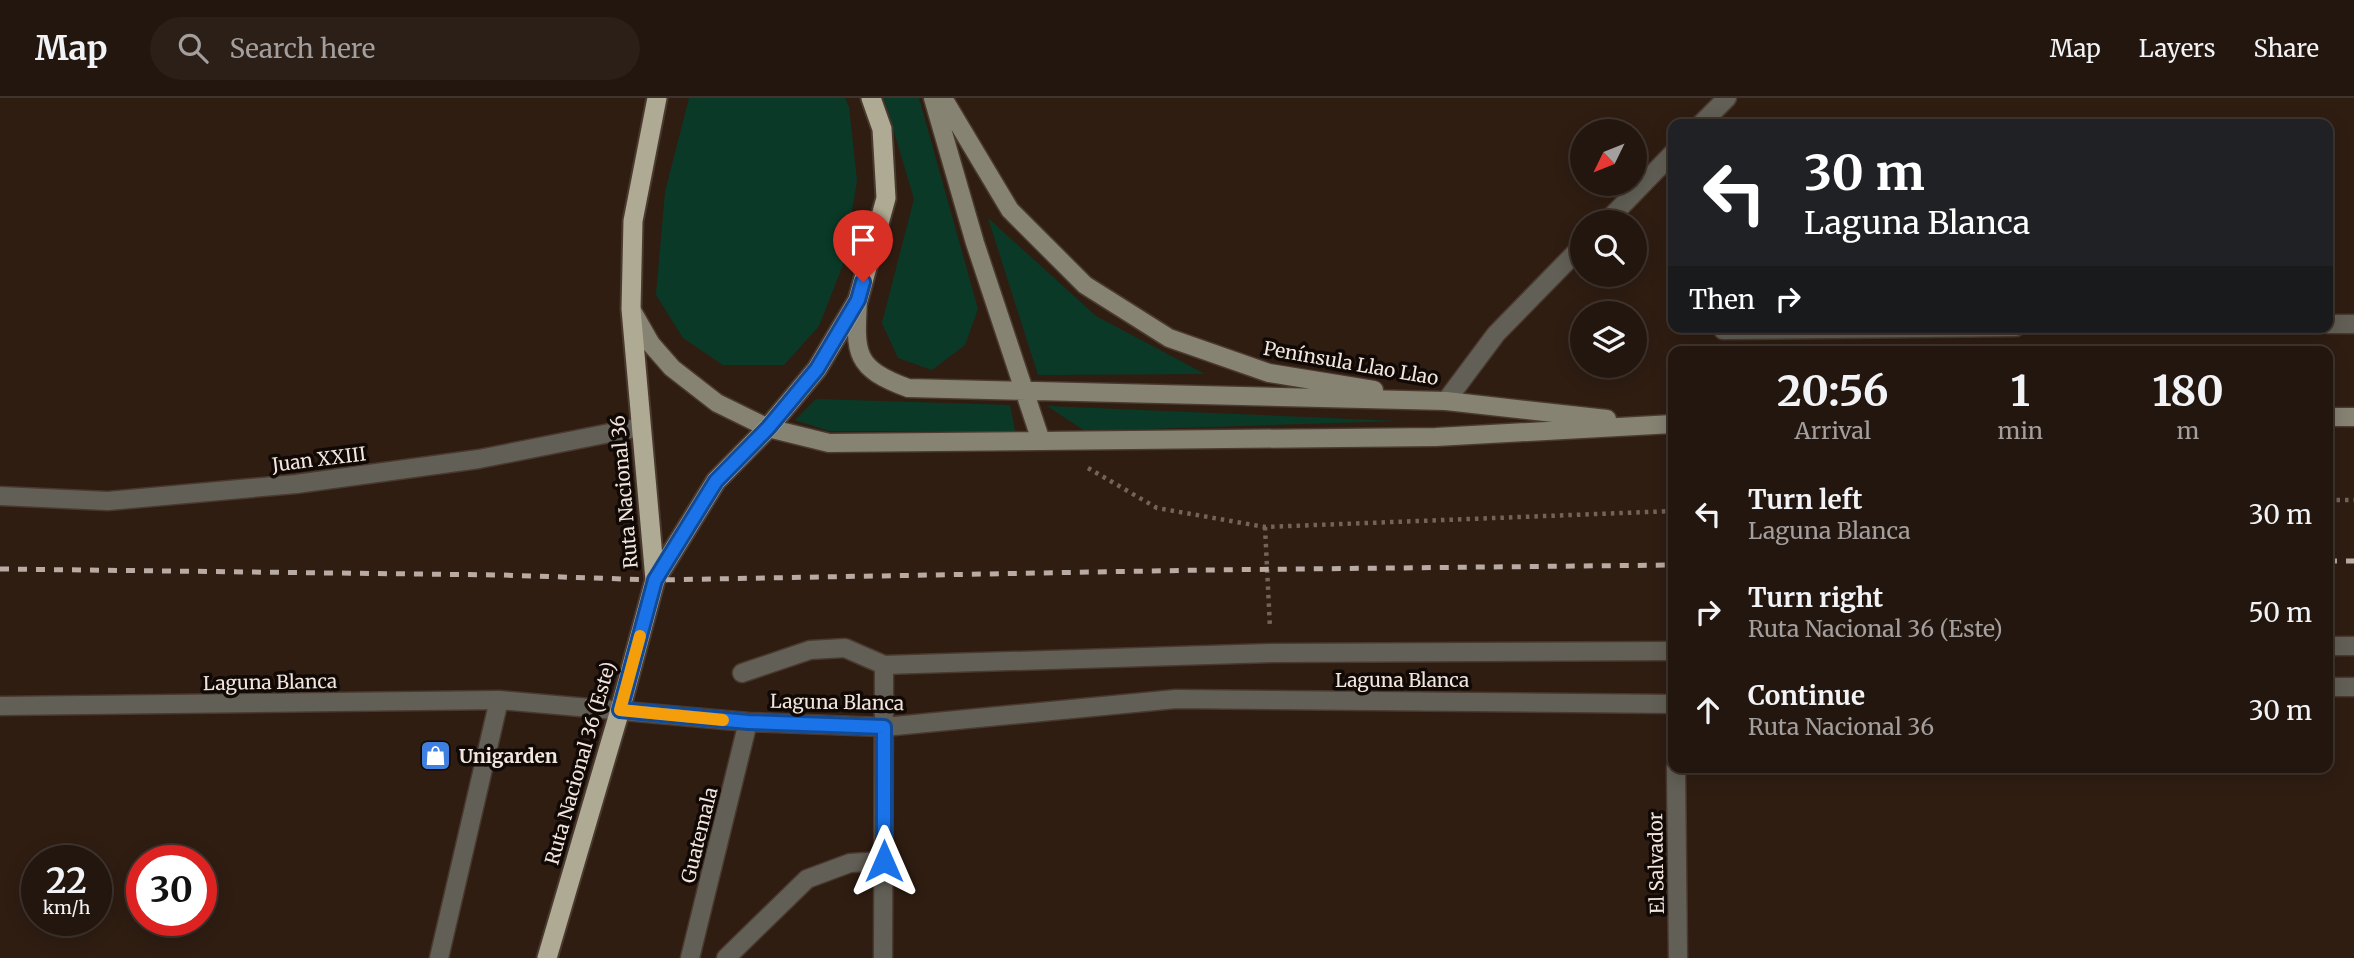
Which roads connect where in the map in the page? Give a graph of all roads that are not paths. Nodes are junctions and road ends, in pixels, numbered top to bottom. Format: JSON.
{"nodes":[{"id":1,"x":657,"y":98,"type":"edge"},
{"id":2,"x":871,"y":98,"type":"edge"},
{"id":3,"x":933,"y":98,"type":"edge"},
{"id":4,"x":943,"y":98,"type":"edge"},
{"id":5,"x":1727,"y":98,"type":"edge"},
{"id":6,"x":1707,"y":119,"type":"edge"},
{"id":7,"x":1668,"y":158,"type":"edge"},
{"id":8,"x":1618,"y":210,"type":"edge"},
{"id":9,"x":1570,"y":258,"type":"edge"},
{"id":10,"x":858,"y":300,"type":"junction"},
{"id":11,"x":631,"y":309,"type":"junction"},
{"id":12,"x":2333,"y":324,"type":"edge"},
{"id":13,"x":2354,"y":324,"type":"edge"},
{"id":14,"x":1025,"y":390,"type":"junction"},
{"id":15,"x":1446,"y":401,"type":"junction"},
{"id":16,"x":2333,"y":417,"type":"edge"},
{"id":17,"x":2354,"y":417,"type":"edge"},
{"id":18,"x":1664,"y":424,"type":"edge"},
{"id":19,"x":640,"y":427,"type":"junction"},
{"id":20,"x":768,"y":428,"type":"junction"},
{"id":21,"x":1041,"y":441,"type":"junction"},
{"id":22,"x":0,"y":496,"type":"edge"},
{"id":23,"x":655,"y":580,"type":"junction"},
{"id":24,"x":2333,"y":646,"type":"edge"},
{"id":25,"x":2354,"y":646,"type":"edge"},
{"id":26,"x":1668,"y":652,"type":"edge"},
{"id":27,"x":884,"y":665,"type":"junction"},
{"id":28,"x":742,"y":673,"type":"dead end"},
{"id":29,"x":2333,"y":687,"type":"edge"},
{"id":30,"x":2354,"y":687,"type":"edge"},
{"id":31,"x":499,"y":700,"type":"junction"},
{"id":32,"x":1668,"y":704,"type":"edge"},
{"id":33,"x":0,"y":706,"type":"edge"},
{"id":34,"x":620,"y":710,"type":"junction"},
{"id":35,"x":748,"y":722,"type":"junction"},
{"id":36,"x":884,"y":727,"type":"junction"},
{"id":37,"x":1676,"y":773,"type":"edge"},
{"id":38,"x":884,"y":861,"type":"junction"},
{"id":39,"x":439,"y":958,"type":"edge"},
{"id":40,"x":547,"y":958,"type":"edge"},
{"id":41,"x":690,"y":958,"type":"edge"},
{"id":42,"x":726,"y":958,"type":"edge"},
{"id":43,"x":883,"y":958,"type":"edge"},
{"id":44,"x":1678,"y":958,"type":"edge"}],
"edges":[{"from":1,"to":11,"type":"highway","name":"Ruta Nacional 36"},
{"from":2,"to":10,"type":"highway","name":"Ruta Nacional 36"},
{"from":3,"to":14,"type":"main road"},
{"from":4,"to":15,"type":"main road","name":"Península Llao Llao"},
{"from":5,"to":6,"type":"street"},
{"from":7,"to":8,"type":"street"},
{"from":9,"to":15,"type":"street"},
{"from":10,"to":14,"type":"main road"},
{"from":10,"to":20,"type":"highway","name":"Ruta Nacional 36"},
{"from":11,"to":19,"type":"highway","name":"Ruta Nacional 36"},
{"from":11,"to":20,"type":"main road"},
{"from":12,"to":13,"type":"street"},
{"from":14,"to":15,"type":"main road"},
{"from":14,"to":21,"type":"main road"},
{"from":15,"to":18,"type":"main road"},
{"from":16,"to":17,"type":"main road"},
{"from":18,"to":21,"type":"main road"},
{"from":19,"to":22,"type":"street","name":"Juan XXIII"},
{"from":19,"to":23,"type":"highway","name":"Ruta Nacional 36"},
{"from":20,"to":21,"type":"main road"},
{"from":20,"to":23,"type":"highway","name":"Ruta Nacional 36"},
{"from":23,"to":34,"type":"highway","name":"Ruta Nacional 36 (Este)"},
{"from":24,"to":25,"type":"street"},
{"from":26,"to":27,"type":"street","name":"Laguna Blanca"},
{"from":27,"to":28,"type":"street","name":"Laguna Blanca"},
{"from":27,"to":36,"type":"street"},
{"from":29,"to":30,"type":"street"},
{"from":31,"to":33,"type":"street","name":"Laguna Blanca"},
{"from":31,"to":34,"type":"street","name":"Laguna Blanca"},
{"from":31,"to":39,"type":"street"},
{"from":32,"to":36,"type":"street","name":"Laguna Blanca"},
{"from":34,"to":35,"type":"street","name":"Laguna Blanca"},
{"from":34,"to":40,"type":"highway","name":"Ruta Nacional 36 (Este)"},
{"from":35,"to":36,"type":"street","name":"Laguna Blanca"},
{"from":35,"to":41,"type":"street","name":"Guatemala"},
{"from":36,"to":38,"type":"street"},
{"from":37,"to":44,"type":"street","name":"El Salvador"},
{"from":38,"to":42,"type":"street"},
{"from":38,"to":43,"type":"street"}]}
